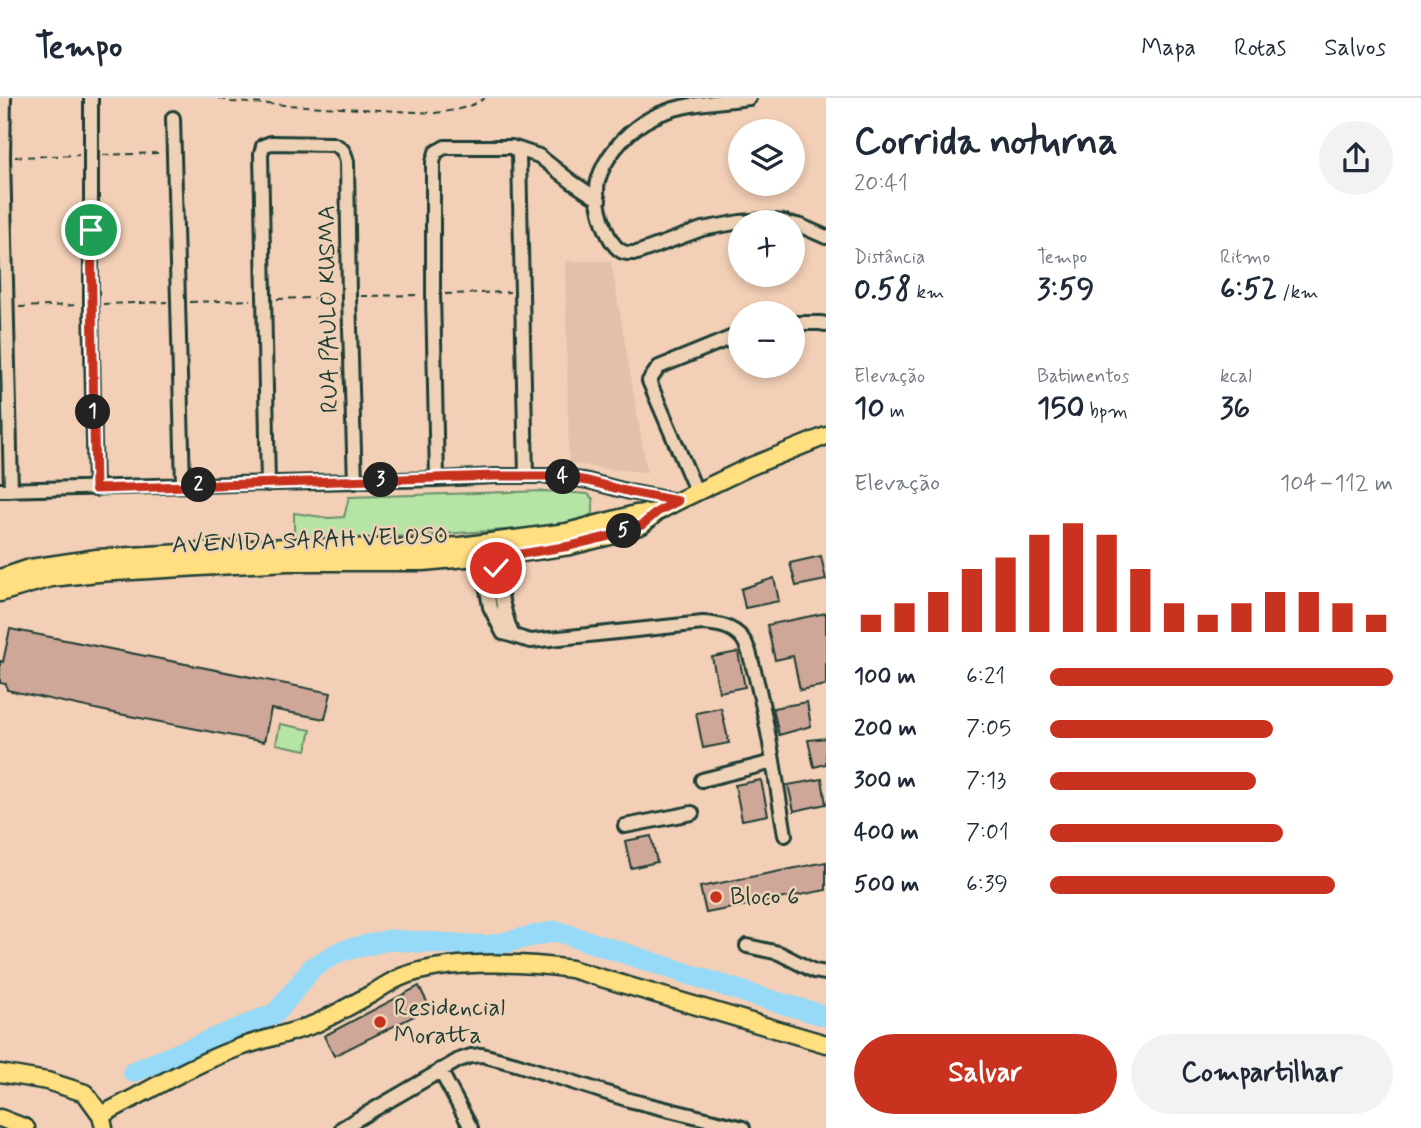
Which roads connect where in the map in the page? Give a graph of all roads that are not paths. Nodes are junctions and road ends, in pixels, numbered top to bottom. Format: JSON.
{"nodes":[{"id":1,"x":4,"y":98,"type":"edge"},
{"id":2,"x":91,"y":98,"type":"edge"},
{"id":3,"x":749,"y":98,"type":"edge"},
{"id":4,"x":173,"y":118,"type":"dead end"},
{"id":5,"x":515,"y":148,"type":"junction"},
{"id":6,"x":598,"y":200,"type":"junction"},
{"id":7,"x":728,"y":224,"type":"edge"},
{"id":8,"x":805,"y":228,"type":"edge"},
{"id":9,"x":826,"y":237,"type":"edge"},
{"id":10,"x":805,"y":323,"type":"edge"},
{"id":11,"x":826,"y":324,"type":"edge"},
{"id":12,"x":728,"y":339,"type":"edge"},
{"id":13,"x":826,"y":436,"type":"edge"},
{"id":14,"x":526,"y":476,"type":"junction"},
{"id":15,"x":437,"y":479,"type":"junction"},
{"id":16,"x":355,"y":482,"type":"junction"},
{"id":17,"x":268,"y":484,"type":"junction"},
{"id":18,"x":183,"y":485,"type":"junction"},
{"id":19,"x":95,"y":489,"type":"junction"},
{"id":20,"x":6,"y":490,"type":"edge"},
{"id":21,"x":697,"y":492,"type":"junction"},
{"id":22,"x":678,"y":501,"type":"junction"},
{"id":23,"x":488,"y":549,"type":"junction"},
{"id":24,"x":0,"y":578,"type":"edge"},
{"id":25,"x":0,"y":593,"type":"edge"},
{"id":26,"x":512,"y":634,"type":"junction"},
{"id":27,"x":774,"y":762,"type":"junction"},
{"id":28,"x":702,"y":780,"type":"dead end"},
{"id":29,"x":692,"y":813,"type":"dead end"},
{"id":30,"x":625,"y":826,"type":"dead end"},
{"id":31,"x":785,"y":835,"type":"dead end"},
{"id":32,"x":747,"y":946,"type":"dead end"},
{"id":33,"x":826,"y":973,"type":"edge"},
{"id":34,"x":826,"y":1044,"type":"edge"},
{"id":35,"x":440,"y":1070,"type":"junction"},
{"id":36,"x":0,"y":1073,"type":"edge"},
{"id":37,"x":0,"y":1118,"type":"edge"},
{"id":38,"x":102,"y":1121,"type":"edge"},
{"id":39,"x":349,"y":1126,"type":"edge"},
{"id":40,"x":26,"y":1128,"type":"edge"},
{"id":41,"x":471,"y":1128,"type":"edge"},
{"id":42,"x":743,"y":1128,"type":"edge"}],
"edges":[{"from":1,"to":20,"type":"street"},
{"from":2,"to":19,"type":"street"},
{"from":3,"to":6,"type":"street"},
{"from":4,"to":18,"type":"street"},
{"from":5,"to":6,"type":"street"},
{"from":5,"to":14,"type":"street"},
{"from":5,"to":15,"type":"street"},
{"from":6,"to":7,"type":"street"},
{"from":8,"to":9,"type":"street"},
{"from":10,"to":11,"type":"street"},
{"from":12,"to":21,"type":"street"},
{"from":13,"to":21,"type":"main road","name":"AVENIDA SARAH VELOSO"},
{"from":14,"to":15,"type":"street"},
{"from":14,"to":22,"type":"street"},
{"from":15,"to":16,"type":"street"},
{"from":16,"to":17,"type":"street"},
{"from":16,"to":17,"type":"street","name":"RUA PAULO KUSMA"},
{"from":17,"to":18,"type":"street"},
{"from":18,"to":19,"type":"street"},
{"from":19,"to":20,"type":"street"},
{"from":21,"to":22,"type":"main road","name":"AVENIDA SARAH VELOSO"},
{"from":22,"to":23,"type":"main road","name":"AVENIDA SARAH VELOSO"},
{"from":23,"to":24,"type":"main road","name":"AVENIDA SARAH VELOSO"},
{"from":23,"to":25,"type":"main road","name":"AVENIDA SARAH VELOSO"},
{"from":23,"to":26,"type":"street"},
{"from":23,"to":26,"type":"street"},
{"from":26,"to":27,"type":"street"},
{"from":27,"to":28,"type":"street"},
{"from":27,"to":31,"type":"street"},
{"from":29,"to":30,"type":"street"},
{"from":32,"to":33,"type":"street"},
{"from":34,"to":38,"type":"main road"},
{"from":35,"to":39,"type":"street"},
{"from":35,"to":41,"type":"street"},
{"from":35,"to":42,"type":"street"},
{"from":36,"to":38,"type":"main road"},
{"from":37,"to":40,"type":"main road"}]}
